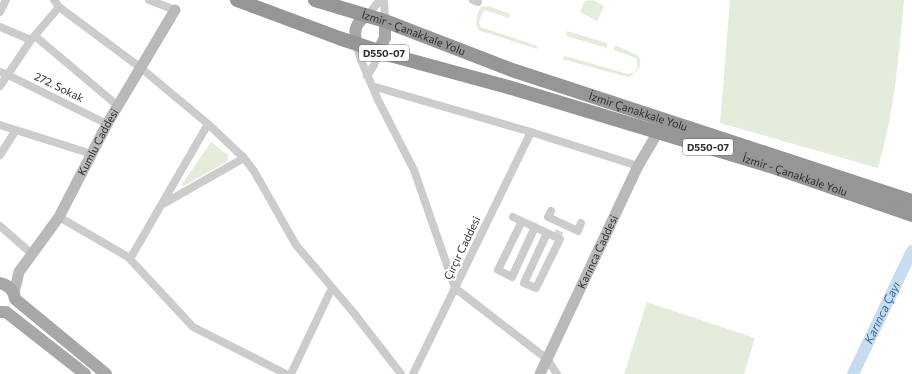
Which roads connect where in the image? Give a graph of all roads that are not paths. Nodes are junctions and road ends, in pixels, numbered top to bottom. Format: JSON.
{"nodes":[{"id":1,"x":6,"y":0,"type":"edge"},
{"id":2,"x":54,"y":0,"type":"edge"},
{"id":3,"x":148,"y":0,"type":"edge"},
{"id":4,"x":238,"y":0,"type":"edge"},
{"id":5,"x":314,"y":0,"type":"edge"},
{"id":6,"x":380,"y":0,"type":"edge"},
{"id":7,"x":384,"y":0,"type":"edge"},
{"id":8,"x":59,"y":7,"type":"junction"},
{"id":9,"x":175,"y":10,"type":"joint"},
{"id":10,"x":0,"y":12,"type":"edge"},
{"id":11,"x":368,"y":16,"type":"junction"},
{"id":12,"x":385,"y":21,"type":"junction"},
{"id":13,"x":0,"y":27,"type":"edge"},
{"id":14,"x":33,"y":38,"type":"junction"},
{"id":15,"x":356,"y":44,"type":"junction"},
{"id":16,"x":378,"y":51,"type":"junction"},
{"id":17,"x":141,"y":68,"type":"junction"},
{"id":18,"x":4,"y":73,"type":"edge"},
{"id":19,"x":367,"y":76,"type":"junction"},
{"id":20,"x":559,"y":85,"type":"joint"},
{"id":21,"x":0,"y":86,"type":"edge"},
{"id":22,"x":372,"y":86,"type":"junction"},
{"id":23,"x":118,"y":106,"type":"junction"},
{"id":24,"x":108,"y":124,"type":"junction"},
{"id":25,"x":208,"y":124,"type":"junction"},
{"id":26,"x":0,"y":125,"type":"edge"},
{"id":27,"x":16,"y":130,"type":"junction"},
{"id":28,"x":531,"y":132,"type":"junction"},
{"id":29,"x":658,"y":132,"type":"junction"},
{"id":30,"x":92,"y":154,"type":"junction"},
{"id":31,"x":0,"y":155,"type":"edge"},
{"id":32,"x":244,"y":158,"type":"junction"},
{"id":33,"x":638,"y":166,"type":"junction"},
{"id":34,"x":876,"y":196,"type":"junction"},
{"id":35,"x":912,"y":201,"type":"edge"},
{"id":36,"x":163,"y":204,"type":"junction"},
{"id":37,"x":551,"y":211,"type":"dead end"},
{"id":38,"x":912,"y":215,"type":"edge"},
{"id":39,"x":513,"y":216,"type":"dead end"},
{"id":40,"x":58,"y":217,"type":"junction"},
{"id":41,"x":522,"y":221,"type":"junction"},
{"id":42,"x":581,"y":223,"type":"dead end"},
{"id":43,"x":0,"y":226,"type":"edge"},
{"id":44,"x":535,"y":227,"type":"junction"},
{"id":45,"x":547,"y":233,"type":"junction"},
{"id":46,"x":32,"y":254,"type":"junction"},
{"id":47,"x":130,"y":260,"type":"junction"},
{"id":48,"x":19,"y":272,"type":"junction"},
{"id":49,"x":512,"y":277,"type":"junction"},
{"id":50,"x":524,"y":283,"type":"junction"},
{"id":51,"x":1,"y":284,"type":"edge"},
{"id":52,"x":332,"y":288,"type":"junction"},
{"id":53,"x":455,"y":288,"type":"junction"},
{"id":54,"x":15,"y":296,"type":"junction"},
{"id":55,"x":3,"y":312,"type":"edge"},
{"id":56,"x":547,"y":359,"type":"junction"},
{"id":57,"x":85,"y":374,"type":"edge"},
{"id":58,"x":106,"y":374,"type":"edge"},
{"id":59,"x":286,"y":374,"type":"edge"},
{"id":60,"x":291,"y":374,"type":"edge"},
{"id":61,"x":401,"y":374,"type":"edge"},
{"id":62,"x":413,"y":374,"type":"edge"},
{"id":63,"x":540,"y":374,"type":"edge"},
{"id":64,"x":557,"y":374,"type":"edge"}],
"edges":[{"from":1,"to":10,"type":"street"},
{"from":2,"to":8,"type":"street"},
{"from":3,"to":9,"type":"street"},
{"from":4,"to":15,"type":"highway","name":"İzmir - Çanakkale Yolu","number":"D550-07"},
{"from":5,"to":11,"type":"highway","name":"İzmir - Çanakkale Yolu","number":"D550-07"},
{"from":6,"to":11,"type":"street"},
{"from":7,"to":12,"type":"street"},
{"from":8,"to":14,"type":"street"},
{"from":8,"to":17,"type":"street"},
{"from":9,"to":17,"type":"street","name":"Kumlu Caddesi"},
{"from":11,"to":12,"type":"highway","name":"İzmir - Çanakkale Yolu","number":"D550-07"},
{"from":11,"to":15,"type":"main road"},
{"from":12,"to":16,"type":"main road"},
{"from":12,"to":20,"type":"highway","name":"İzmir - Çanakkale Yolu","number":"D550-07"},
{"from":13,"to":14,"type":"street"},
{"from":14,"to":18,"type":"street"},
{"from":14,"to":23,"type":"street"},
{"from":15,"to":16,"type":"highway","name":"İzmir - Çanakkale Yolu","number":"D550-07"},
{"from":15,"to":19,"type":"street"},
{"from":16,"to":19,"type":"street"},
{"from":16,"to":29,"type":"highway","name":"İzmir - Çanakkale Yolu","number":"D550-07"},
{"from":17,"to":23,"type":"street","name":"Kumlu Caddesi"},
{"from":17,"to":25,"type":"street"},
{"from":18,"to":21,"type":"street"},
{"from":18,"to":24,"type":"street","name":"272. Sokak"},
{"from":19,"to":22,"type":"street"},
{"from":20,"to":34,"type":"highway","name":"İzmir Çanakkale Yolu","number":"D550-07"},
{"from":22,"to":28,"type":"street"},
{"from":22,"to":53,"type":"street"},
{"from":23,"to":24,"type":"street","name":"Kumlu Caddesi"},
{"from":24,"to":30,"type":"street","name":"Kumlu Caddesi"},
{"from":25,"to":32,"type":"street"},
{"from":25,"to":36,"type":"street"},
{"from":26,"to":27,"type":"street"},
{"from":27,"to":30,"type":"street"},
{"from":27,"to":31,"type":"street"},
{"from":28,"to":33,"type":"street"},
{"from":28,"to":53,"type":"street","name":"Çırçır Caddesi"},
{"from":29,"to":33,"type":"street","name":"Karınca Caddesi"},
{"from":29,"to":34,"type":"highway","name":"İzmir - Çanakkale Yolu","number":"D550-07"},
{"from":30,"to":40,"type":"street","name":"Kumlu Caddesi"},
{"from":32,"to":36,"type":"street"},
{"from":32,"to":52,"type":"street"},
{"from":33,"to":56,"type":"street","name":"Karınca Caddesi"},
{"from":34,"to":35,"type":"highway","name":"İzmir - Çanakkale Yolu","number":"D550-07"},
{"from":34,"to":38,"type":"highway","name":"İzmir - Çanakkale Yolu","number":"D550-07"},
{"from":36,"to":47,"type":"street"},
{"from":37,"to":42,"type":"street"},
{"from":39,"to":41,"type":"street"},
{"from":40,"to":46,"type":"street","name":"Kumlu Caddesi"},
{"from":40,"to":47,"type":"street"},
{"from":41,"to":44,"type":"street"},
{"from":41,"to":49,"type":"street"},
{"from":43,"to":46,"type":"street"},
{"from":44,"to":45,"type":"street"},
{"from":44,"to":49,"type":"street"},
{"from":45,"to":50,"type":"street"},
{"from":45,"to":50,"type":"street"},
{"from":46,"to":48,"type":"street","name":"Kumlu Caddesi"},
{"from":47,"to":59,"type":"street"},
{"from":48,"to":51,"type":"street"},
{"from":48,"to":54,"type":"street"},
{"from":49,"to":50,"type":"street"},
{"from":51,"to":54,"type":"main road"},
{"from":52,"to":60,"type":"street"},
{"from":52,"to":61,"type":"street"},
{"from":53,"to":56,"type":"street"},
{"from":53,"to":62,"type":"street","name":"Çırçır Caddesi"},
{"from":54,"to":55,"type":"main road"},
{"from":54,"to":58,"type":"main road"},
{"from":55,"to":57,"type":"main road"},
{"from":56,"to":63,"type":"street","name":"Karınca Caddesi"},
{"from":56,"to":64,"type":"street"}]}
